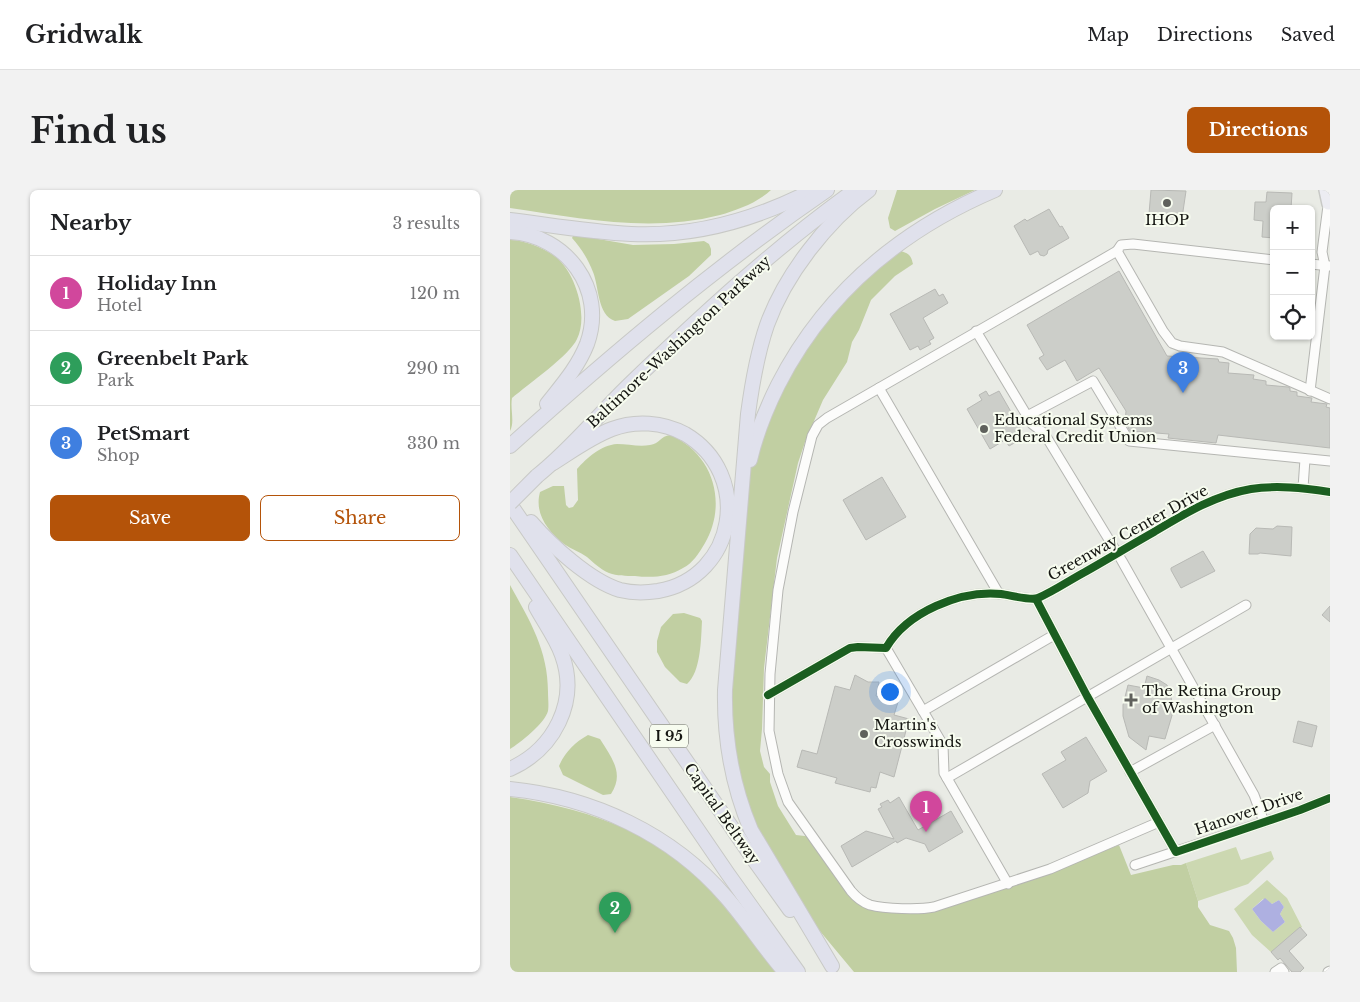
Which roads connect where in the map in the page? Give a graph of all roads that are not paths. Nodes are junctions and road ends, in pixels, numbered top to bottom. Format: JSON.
{"nodes":[{"id":1,"x":813,"y":190,"type":"edge"},
{"id":2,"x":827,"y":190,"type":"edge"},
{"id":3,"x":855,"y":190,"type":"edge"},
{"id":4,"x":869,"y":190,"type":"edge"},
{"id":5,"x":995,"y":190,"type":"edge"},
{"id":6,"x":1325,"y":190,"type":"edge"},
{"id":7,"x":1330,"y":192,"type":"edge"},
{"id":8,"x":1328,"y":204,"type":"junction"},
{"id":9,"x":510,"y":220,"type":"edge"},
{"id":10,"x":510,"y":232,"type":"edge"},
{"id":11,"x":1117,"y":251,"type":"junction"},
{"id":12,"x":1270,"y":260,"type":"edge"},
{"id":13,"x":1328,"y":263,"type":"edge"},
{"id":14,"x":1315,"y":264,"type":"edge"},
{"id":15,"x":976,"y":331,"type":"junction"},
{"id":16,"x":879,"y":388,"type":"junction"},
{"id":17,"x":1310,"y":391,"type":"junction"},
{"id":18,"x":1330,"y":399,"type":"edge"},
{"id":19,"x":1027,"y":416,"type":"junction"},
{"id":20,"x":516,"y":440,"type":"edge"},
{"id":21,"x":1305,"y":459,"type":"junction"},
{"id":22,"x":1330,"y":461,"type":"edge"},
{"id":23,"x":553,"y":463,"type":"junction"},
{"id":24,"x":1303,"y":488,"type":"junction"},
{"id":25,"x":1330,"y":492,"type":"edge"},
{"id":26,"x":510,"y":498,"type":"edge"},
{"id":27,"x":741,"y":502,"type":"junction"},
{"id":28,"x":510,"y":504,"type":"edge"},
{"id":29,"x":1117,"y":554,"type":"junction"},
{"id":30,"x":510,"y":556,"type":"edge"},
{"id":31,"x":1000,"y":594,"type":"junction"},
{"id":32,"x":1036,"y":599,"type":"junction"},
{"id":33,"x":1246,"y":605,"type":"dead end"},
{"id":34,"x":1054,"y":635,"type":"junction"},
{"id":35,"x":886,"y":648,"type":"junction"},
{"id":36,"x":1171,"y":648,"type":"junction"},
{"id":37,"x":768,"y":695,"type":"junction"},
{"id":38,"x":1087,"y":696,"type":"junction"},
{"id":39,"x":923,"y":711,"type":"junction"},
{"id":40,"x":1215,"y":725,"type":"junction"},
{"id":41,"x":510,"y":769,"type":"edge"},
{"id":42,"x":1130,"y":772,"type":"junction"},
{"id":43,"x":947,"y":778,"type":"junction"},
{"id":44,"x":510,"y":789,"type":"edge"},
{"id":45,"x":1330,"y":798,"type":"edge"},
{"id":46,"x":1159,"y":822,"type":"junction"},
{"id":47,"x":1264,"y":822,"type":"junction"},
{"id":48,"x":1176,"y":852,"type":"junction"},
{"id":49,"x":1135,"y":865,"type":"dead end"},
{"id":50,"x":1008,"y":884,"type":"junction"},
{"id":51,"x":835,"y":969,"type":"edge"},
{"id":52,"x":785,"y":972,"type":"edge"},
{"id":53,"x":798,"y":972,"type":"edge"},
{"id":54,"x":1274,"y":972,"type":"edge"},
{"id":55,"x":1284,"y":972,"type":"edge"}],
"edges":[{"from":1,"to":9,"type":"highway"},
{"from":2,"to":20,"type":"highway","name":"Baltimore-Washington Parkway"},
{"from":3,"to":23,"type":"highway","name":"Baltimore-Washington Parkway"},
{"from":4,"to":27,"type":"highway"},
{"from":5,"to":27,"type":"highway"},
{"from":6,"to":8,"type":"main road"},
{"from":7,"to":8,"type":"street"},
{"from":8,"to":13,"type":"street"},
{"from":10,"to":20,"type":"highway"},
{"from":11,"to":12,"type":"street"},
{"from":11,"to":15,"type":"street"},
{"from":11,"to":17,"type":"street"},
{"from":13,"to":14,"type":"street"},
{"from":13,"to":17,"type":"street"},
{"from":15,"to":16,"type":"street"},
{"from":15,"to":19,"type":"street"},
{"from":16,"to":31,"type":"street"},
{"from":16,"to":37,"type":"street"},
{"from":17,"to":18,"type":"street"},
{"from":19,"to":21,"type":"street"},
{"from":19,"to":29,"type":"street"},
{"from":21,"to":22,"type":"street"},
{"from":21,"to":24,"type":"street"},
{"from":23,"to":26,"type":"highway"},
{"from":23,"to":28,"type":"highway","name":"Baltimore-Washington Parkway","bridge":true},
{"from":24,"to":25,"type":"street","name":"Greenway Center Drive"},
{"from":24,"to":29,"type":"street","name":"Greenway Center Drive"},
{"from":27,"to":51,"type":"highway"},
{"from":28,"to":51,"type":"highway","name":"Capital Beltway","number":"I 95"},
{"from":29,"to":32,"type":"street","name":"Greenway Center Drive"},
{"from":29,"to":36,"type":"street"},
{"from":30,"to":41,"type":"highway"},
{"from":30,"to":53,"type":"highway","name":"Capital Beltway","number":"I 95"},
{"from":31,"to":32,"type":"street","name":"Greenway Center Drive"},
{"from":31,"to":35,"type":"street","name":"Greenway Center Drive"},
{"from":32,"to":34,"type":"street"},
{"from":33,"to":36,"type":"street"},
{"from":34,"to":38,"type":"street"},
{"from":34,"to":39,"type":"street"},
{"from":35,"to":37,"type":"street"},
{"from":35,"to":39,"type":"street"},
{"from":36,"to":38,"type":"street"},
{"from":36,"to":40,"type":"street"},
{"from":37,"to":50,"type":"street"},
{"from":38,"to":42,"type":"street"},
{"from":38,"to":43,"type":"street"},
{"from":39,"to":43,"type":"street"},
{"from":40,"to":42,"type":"street"},
{"from":40,"to":47,"type":"street"},
{"from":42,"to":46,"type":"street"},
{"from":43,"to":50,"type":"street"},
{"from":44,"to":52,"type":"highway"},
{"from":45,"to":47,"type":"street","name":"Hanover Drive"},
{"from":46,"to":48,"type":"street"},
{"from":46,"to":50,"type":"street"},
{"from":47,"to":48,"type":"street","name":"Hanover Drive"},
{"from":48,"to":49,"type":"street","name":"Hanover Drive"},
{"from":54,"to":55,"type":"street"}]}
